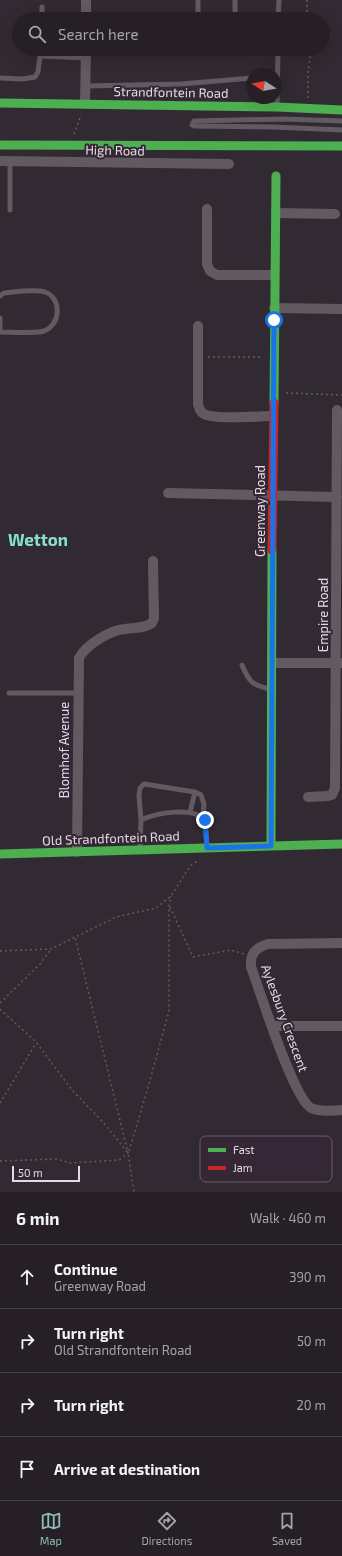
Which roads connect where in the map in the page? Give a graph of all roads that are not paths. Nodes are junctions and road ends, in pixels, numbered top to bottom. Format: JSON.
{"nodes":[{"id":1,"x":86,"y":0,"type":"edge"},
{"id":2,"x":198,"y":0,"type":"edge"},
{"id":3,"x":235,"y":0,"type":"edge"},
{"id":4,"x":279,"y":0,"type":"edge"},
{"id":5,"x":42,"y":7,"type":"dead end"},
{"id":6,"x":42,"y":12,"type":"edge"},
{"id":7,"x":86,"y":12,"type":"edge"},
{"id":8,"x":198,"y":12,"type":"edge"},
{"id":9,"x":235,"y":12,"type":"edge"},
{"id":10,"x":278,"y":12,"type":"edge"},
{"id":11,"x":40,"y":56,"type":"edge"},
{"id":12,"x":86,"y":56,"type":"edge"},
{"id":13,"x":278,"y":56,"type":"edge"},
{"id":14,"x":277,"y":68,"type":"edge"},
{"id":15,"x":0,"y":78,"type":"edge"},
{"id":16,"x":246,"y":79,"type":"edge"},
{"id":17,"x":85,"y":86,"type":"junction"},
{"id":18,"x":0,"y":103,"type":"edge"},
{"id":19,"x":85,"y":104,"type":"junction"},
{"id":20,"x":277,"y":107,"type":"joint"},
{"id":21,"x":342,"y":110,"type":"edge"},
{"id":22,"x":342,"y":121,"type":"edge"},
{"id":23,"x":342,"y":130,"type":"edge"},
{"id":24,"x":0,"y":145,"type":"edge"},
{"id":25,"x":342,"y":146,"type":"edge"},
{"id":26,"x":5,"y":161,"type":"edge"},
{"id":27,"x":229,"y":164,"type":"dead end"},
{"id":28,"x":276,"y":176,"type":"dead end"},
{"id":29,"x":207,"y":209,"type":"dead end"},
{"id":30,"x":10,"y":210,"type":"dead end"},
{"id":31,"x":276,"y":213,"type":"junction"},
{"id":32,"x":335,"y":214,"type":"dead end"},
{"id":33,"x":274,"y":275,"type":"junction"},
{"id":34,"x":0,"y":296,"type":"edge"},
{"id":35,"x":274,"y":308,"type":"junction"},
{"id":36,"x":342,"y":309,"type":"edge"},
{"id":37,"x":0,"y":318,"type":"edge"},
{"id":38,"x":198,"y":326,"type":"dead end"},
{"id":39,"x":0,"y":332,"type":"edge"},
{"id":40,"x":337,"y":410,"type":"dead end"},
{"id":41,"x":273,"y":416,"type":"junction"},
{"id":42,"x":340,"y":461,"type":"edge"},
{"id":43,"x":168,"y":493,"type":"dead end"},
{"id":44,"x":273,"y":496,"type":"junction"},
{"id":45,"x":337,"y":496,"type":"junction"},
{"id":46,"x":153,"y":562,"type":"dead end"},
{"id":47,"x":272,"y":663,"type":"junction"},
{"id":48,"x":339,"y":663,"type":"edge"},
{"id":49,"x":242,"y":665,"type":"dead end"},
{"id":50,"x":271,"y":690,"type":"junction"},
{"id":51,"x":9,"y":693,"type":"dead end"},
{"id":52,"x":78,"y":693,"type":"junction"},
{"id":53,"x":195,"y":792,"type":"junction"},
{"id":54,"x":308,"y":797,"type":"dead end"},
{"id":55,"x":190,"y":812,"type":"junction"},
{"id":56,"x":203,"y":817,"type":"junction"},
{"id":57,"x":141,"y":820,"type":"junction"},
{"id":58,"x":342,"y":844,"type":"edge"},
{"id":59,"x":271,"y":846,"type":"junction"},
{"id":60,"x":207,"y":848,"type":"junction"},
{"id":61,"x":140,"y":850,"type":"junction"},
{"id":62,"x":77,"y":852,"type":"junction"},
{"id":63,"x":0,"y":854,"type":"edge"},
{"id":64,"x":342,"y":943,"type":"edge"},
{"id":65,"x":272,"y":1026,"type":"junction"},
{"id":66,"x":342,"y":1026,"type":"edge"},
{"id":67,"x":342,"y":1110,"type":"edge"}],
"edges":[{"from":1,"to":7,"type":"street"},
{"from":2,"to":8,"type":"lane"},
{"from":3,"to":9,"type":"lane"},
{"from":4,"to":10,"type":"lane"},
{"from":5,"to":6,"type":"lane"},
{"from":11,"to":15,"type":"lane"},
{"from":12,"to":17,"type":"street"},
{"from":13,"to":14,"type":"lane"},
{"from":16,"to":17,"type":"lane"},
{"from":17,"to":19,"type":"street"},
{"from":18,"to":19,"type":"street","name":"Strandfontein Road"},
{"from":19,"to":20,"type":"street","name":"Strandfontein Road"},
{"from":20,"to":21,"type":"street","name":"Strandfontein Road"},
{"from":22,"to":23,"type":"lane"},
{"from":24,"to":25,"type":"street"},
{"from":26,"to":27,"type":"street","name":"High Road"},
{"from":26,"to":30,"type":"lane"},
{"from":28,"to":31,"type":"street","name":"Greenway Road"},
{"from":29,"to":33,"type":"street"},
{"from":31,"to":32,"type":"street"},
{"from":31,"to":33,"type":"street","name":"Greenway Road"},
{"from":33,"to":35,"type":"street","name":"Greenway Road"},
{"from":34,"to":39,"type":"lane"},
{"from":35,"to":36,"type":"street"},
{"from":35,"to":41,"type":"street","name":"Greenway Road"},
{"from":37,"to":39,"type":"lane"},
{"from":38,"to":41,"type":"street"},
{"from":40,"to":42,"type":"street","name":"Empire Road"},
{"from":41,"to":44,"type":"street","name":"Greenway Road"},
{"from":42,"to":45,"type":"street","name":"Empire Road"},
{"from":43,"to":44,"type":"street"},
{"from":44,"to":45,"type":"street"},
{"from":44,"to":47,"type":"street","name":"Greenway Road"},
{"from":45,"to":48,"type":"street","name":"Empire Road"},
{"from":46,"to":52,"type":"street","name":"Blomhof Avenue"},
{"from":47,"to":48,"type":"street"},
{"from":47,"to":50,"type":"street","name":"Greenway Road"},
{"from":48,"to":54,"type":"street","name":"Empire Road"},
{"from":49,"to":50,"type":"lane"},
{"from":50,"to":59,"type":"street","name":"Greenway Road"},
{"from":51,"to":52,"type":"lane"},
{"from":52,"to":62,"type":"street","name":"Blomhof Avenue"},
{"from":53,"to":55,"type":"lane"},
{"from":53,"to":56,"type":"lane"},
{"from":53,"to":57,"type":"lane"},
{"from":55,"to":56,"type":"lane"},
{"from":55,"to":57,"type":"lane"},
{"from":56,"to":60,"type":"lane"},
{"from":57,"to":61,"type":"lane"},
{"from":58,"to":59,"type":"street","name":"Old Strandfontein Road"},
{"from":59,"to":60,"type":"street","name":"Old Strandfontein Road"},
{"from":60,"to":61,"type":"street","name":"Old Strandfontein Road"},
{"from":61,"to":62,"type":"street","name":"Old Strandfontein Road"},
{"from":62,"to":63,"type":"street","name":"Old Strandfontein Road"},
{"from":64,"to":65,"type":"street","name":"Aylesbury Crescent"},
{"from":65,"to":66,"type":"street"},
{"from":65,"to":67,"type":"street","name":"Aylesbury Crescent"}]}
